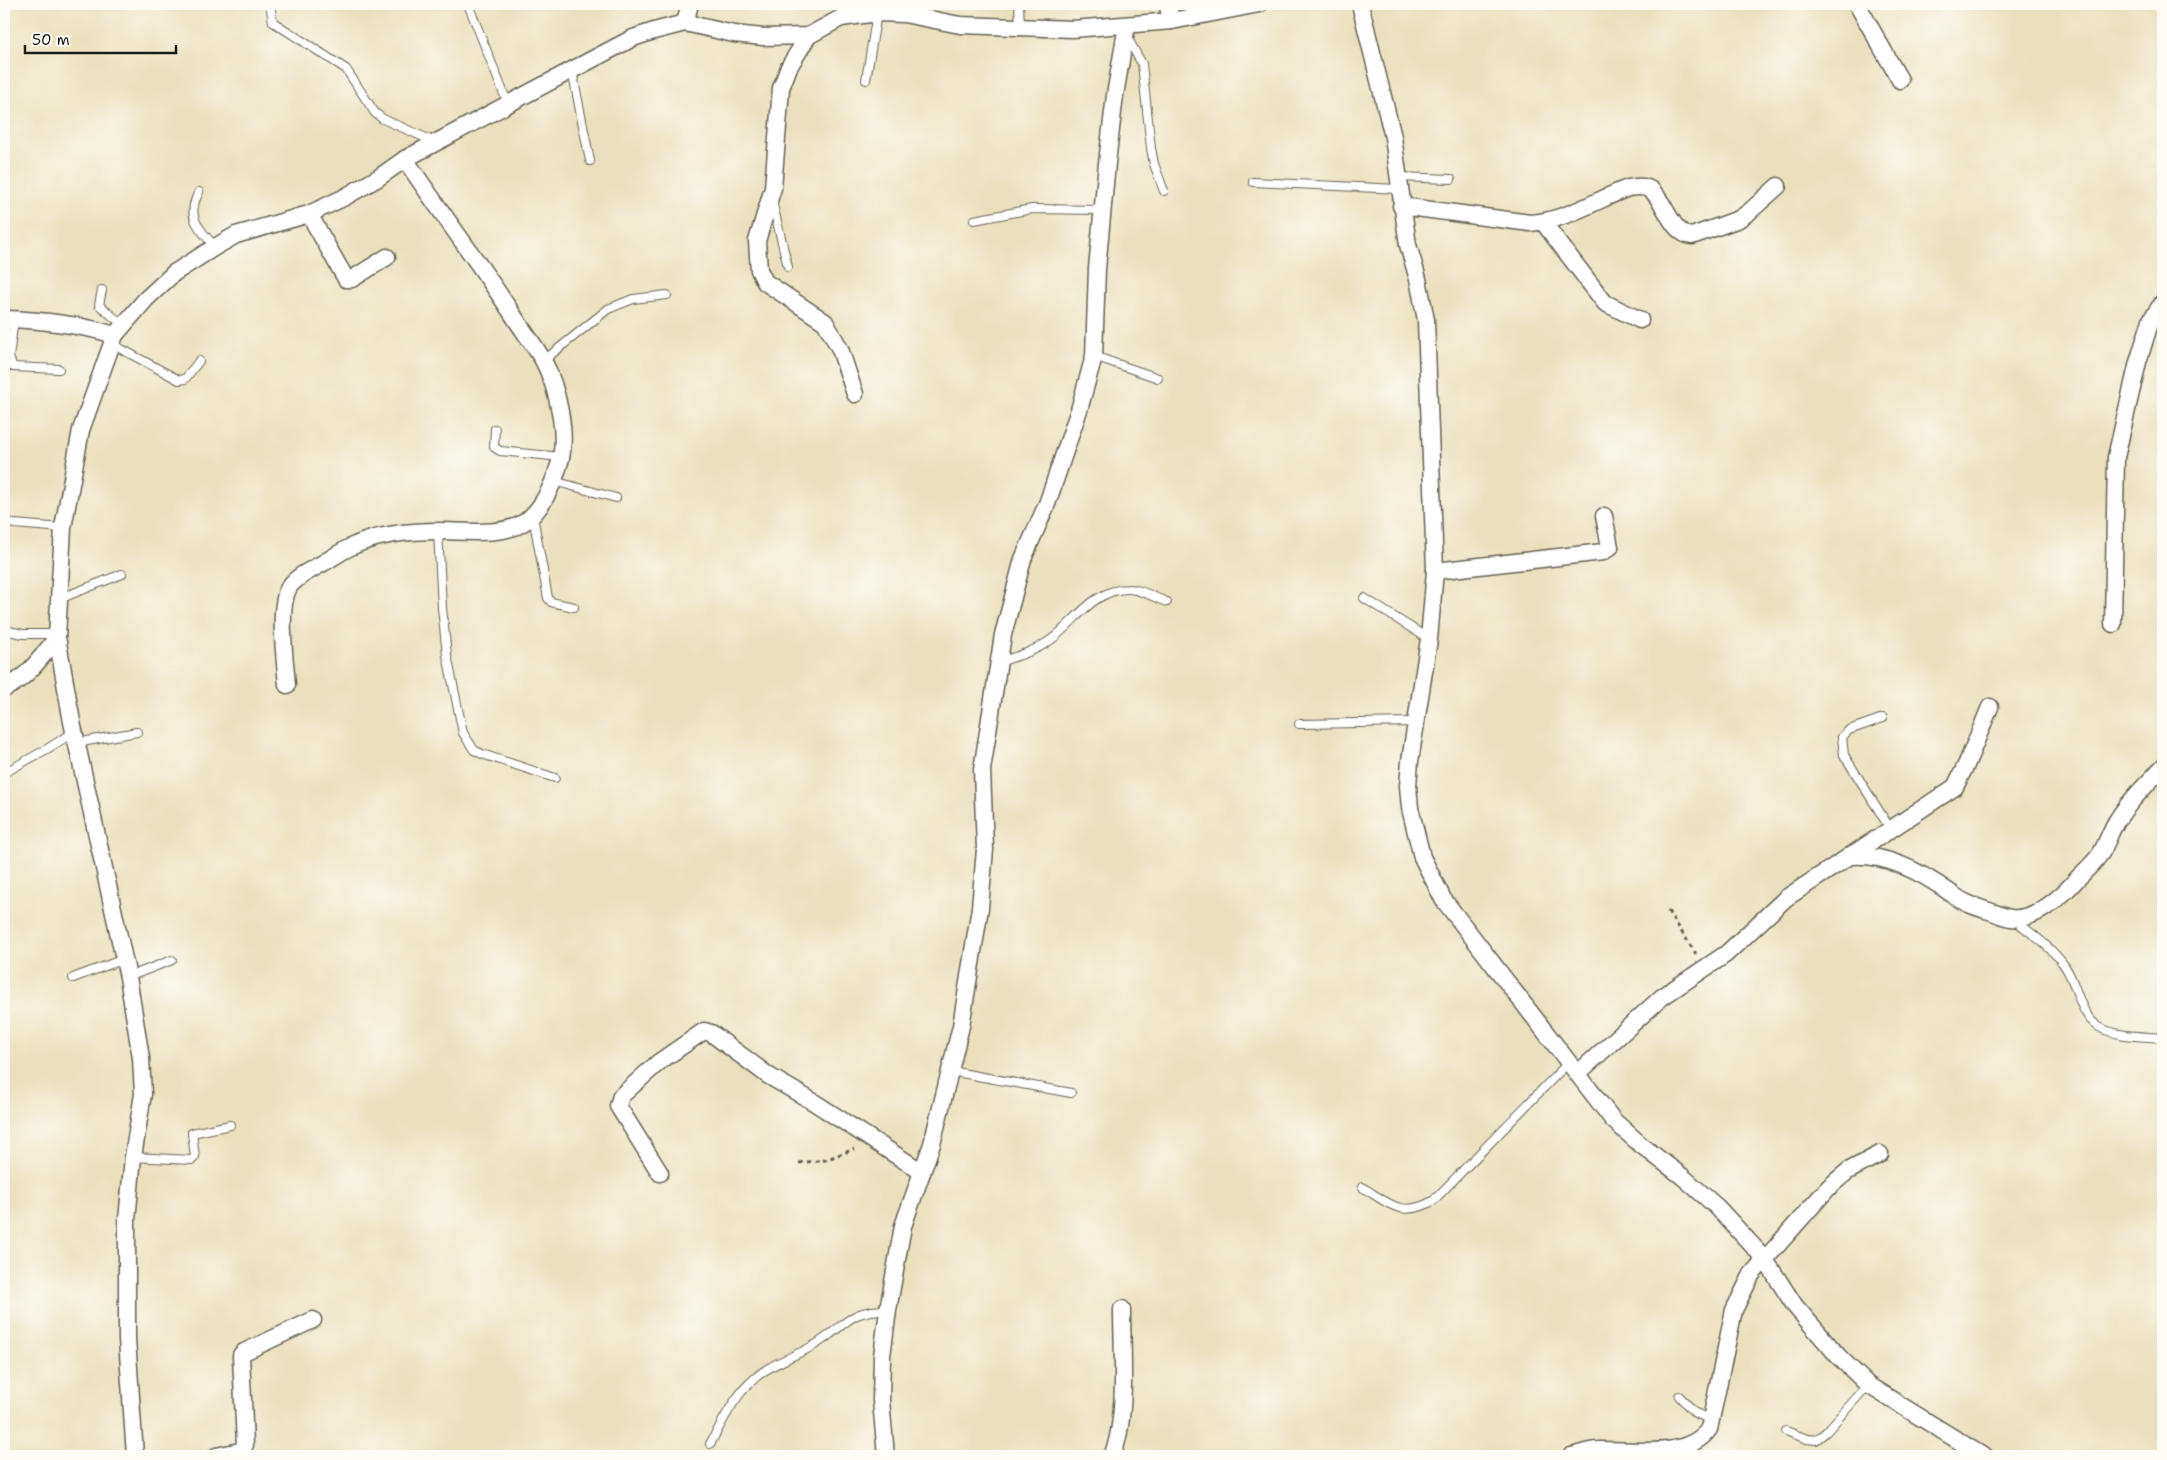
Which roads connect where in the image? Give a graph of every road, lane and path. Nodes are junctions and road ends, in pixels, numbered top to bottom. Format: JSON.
{"nodes":[{"id":1,"x":270,"y":4,"type":"edge"},
{"id":2,"x":468,"y":4,"type":"edge"},
{"id":3,"x":690,"y":4,"type":"edge"},
{"id":4,"x":1020,"y":4,"type":"edge"},
{"id":5,"x":1167,"y":4,"type":"edge"},
{"id":6,"x":1360,"y":4,"type":"edge"},
{"id":7,"x":1857,"y":4,"type":"edge"},
{"id":8,"x":1250,"y":5,"type":"edge"},
{"id":9,"x":873,"y":8,"type":"edge"},
{"id":10,"x":1172,"y":21,"type":"junction"},
{"id":11,"x":684,"y":23,"type":"junction"},
{"id":12,"x":1020,"y":27,"type":"junction"},
{"id":13,"x":1126,"y":30,"type":"junction"},
{"id":14,"x":808,"y":36,"type":"junction"},
{"id":15,"x":572,"y":70,"type":"junction"},
{"id":16,"x":866,"y":80,"type":"dead end"},
{"id":17,"x":1900,"y":80,"type":"dead end"},
{"id":18,"x":508,"y":104,"type":"junction"},
{"id":19,"x":436,"y":142,"type":"junction"},
{"id":20,"x":405,"y":159,"type":"junction"},
{"id":21,"x":590,"y":161,"type":"dead end"},
{"id":22,"x":1451,"y":179,"type":"dead end"},
{"id":23,"x":1253,"y":182,"type":"dead end"},
{"id":24,"x":1398,"y":183,"type":"junction"},
{"id":25,"x":1778,"y":186,"type":"dead end"},
{"id":26,"x":1164,"y":191,"type":"dead end"},
{"id":27,"x":199,"y":192,"type":"dead end"},
{"id":28,"x":771,"y":197,"type":"junction"},
{"id":29,"x":1401,"y":206,"type":"junction"},
{"id":30,"x":1102,"y":210,"type":"junction"},
{"id":31,"x":309,"y":214,"type":"junction"},
{"id":32,"x":974,"y":220,"type":"dead end"},
{"id":33,"x":1543,"y":222,"type":"junction"},
{"id":34,"x":215,"y":247,"type":"junction"},
{"id":35,"x":387,"y":257,"type":"dead end"},
{"id":36,"x":788,"y":266,"type":"dead end"},
{"id":37,"x":102,"y":290,"type":"dead end"},
{"id":38,"x":667,"y":295,"type":"dead end"},
{"id":39,"x":2163,"y":302,"type":"edge"},
{"id":40,"x":9,"y":319,"type":"edge"},
{"id":41,"x":1640,"y":320,"type":"dead end"},
{"id":42,"x":116,"y":335,"type":"junction"},
{"id":43,"x":1094,"y":356,"type":"junction"},
{"id":44,"x":199,"y":361,"type":"dead end"},
{"id":45,"x":543,"y":361,"type":"junction"},
{"id":46,"x":59,"y":368,"type":"dead end"},
{"id":47,"x":1158,"y":378,"type":"dead end"},
{"id":48,"x":855,"y":394,"type":"dead end"},
{"id":49,"x":495,"y":429,"type":"dead end"},
{"id":50,"x":562,"y":457,"type":"junction"},
{"id":51,"x":554,"y":481,"type":"junction"},
{"id":52,"x":616,"y":498,"type":"dead end"},
{"id":53,"x":534,"y":516,"type":"junction"},
{"id":54,"x":1604,"y":516,"type":"dead end"},
{"id":55,"x":4,"y":520,"type":"edge"},
{"id":56,"x":63,"y":528,"type":"junction"},
{"id":57,"x":438,"y":531,"type":"junction"},
{"id":58,"x":1435,"y":571,"type":"junction"},
{"id":59,"x":122,"y":574,"type":"dead end"},
{"id":60,"x":1364,"y":598,"type":"dead end"},
{"id":61,"x":59,"y":599,"type":"junction"},
{"id":62,"x":1167,"y":602,"type":"dead end"},
{"id":63,"x":574,"y":607,"type":"dead end"},
{"id":64,"x":2113,"y":624,"type":"dead end"},
{"id":65,"x":4,"y":630,"type":"edge"},
{"id":66,"x":57,"y":636,"type":"junction"},
{"id":67,"x":1428,"y":639,"type":"junction"},
{"id":68,"x":999,"y":662,"type":"junction"},
{"id":69,"x":286,"y":685,"type":"dead end"},
{"id":70,"x":4,"y":689,"type":"edge"},
{"id":71,"x":1990,"y":708,"type":"dead end"},
{"id":72,"x":1883,"y":718,"type":"dead end"},
{"id":73,"x":1416,"y":722,"type":"junction"},
{"id":74,"x":1298,"y":724,"type":"dead end"},
{"id":75,"x":137,"y":732,"type":"dead end"},
{"id":76,"x":75,"y":737,"type":"junction"},
{"id":77,"x":2163,"y":768,"type":"edge"},
{"id":78,"x":4,"y":773,"type":"edge"},
{"id":79,"x":555,"y":778,"type":"dead end"},
{"id":80,"x":1891,"y":830,"type":"junction"},
{"id":81,"x":1850,"y":856,"type":"junction"},
{"id":82,"x":1668,"y":911,"type":"dead end"},
{"id":83,"x":2012,"y":918,"type":"junction"},
{"id":84,"x":124,"y":959,"type":"junction"},
{"id":85,"x":172,"y":960,"type":"dead end"},
{"id":86,"x":1705,"y":968,"type":"junction"},
{"id":87,"x":128,"y":977,"type":"junction"},
{"id":88,"x":73,"y":978,"type":"dead end"},
{"id":89,"x":2163,"y":1038,"type":"edge"},
{"id":90,"x":1572,"y":1068,"type":"junction"},
{"id":91,"x":950,"y":1071,"type":"junction"},
{"id":92,"x":1071,"y":1093,"type":"dead end"},
{"id":93,"x":230,"y":1125,"type":"dead end"},
{"id":94,"x":872,"y":1140,"type":"junction"},
{"id":95,"x":1880,"y":1154,"type":"dead end"},
{"id":96,"x":133,"y":1157,"type":"junction"},
{"id":97,"x":799,"y":1163,"type":"dead end"},
{"id":98,"x":922,"y":1172,"type":"junction"},
{"id":99,"x":660,"y":1173,"type":"dead end"},
{"id":100,"x":1362,"y":1187,"type":"dead end"},
{"id":101,"x":1764,"y":1258,"type":"junction"},
{"id":102,"x":1122,"y":1309,"type":"dead end"},
{"id":103,"x":888,"y":1310,"type":"junction"},
{"id":104,"x":313,"y":1320,"type":"dead end"},
{"id":105,"x":1868,"y":1385,"type":"junction"},
{"id":106,"x":1679,"y":1396,"type":"dead end"},
{"id":107,"x":1710,"y":1419,"type":"junction"},
{"id":108,"x":1786,"y":1431,"type":"dead end"},
{"id":109,"x":710,"y":1444,"type":"dead end"},
{"id":110,"x":135,"y":1456,"type":"edge"},
{"id":111,"x":216,"y":1456,"type":"edge"},
{"id":112,"x":886,"y":1456,"type":"edge"},
{"id":113,"x":1112,"y":1456,"type":"edge"},
{"id":114,"x":1572,"y":1456,"type":"edge"},
{"id":115,"x":1983,"y":1456,"type":"edge"}],
"edges":[{"from":1,"to":19,"type":"lane"},
{"from":2,"to":18,"type":"lane"},
{"from":3,"to":11,"type":"street"},
{"from":4,"to":12,"type":"lane"},
{"from":5,"to":10,"type":"street"},
{"from":6,"to":24,"type":"street"},
{"from":7,"to":17,"type":"street"},
{"from":8,"to":10,"type":"street"},
{"from":9,"to":12,"type":"street"},
{"from":9,"to":14,"type":"street"},
{"from":9,"to":16,"type":"lane"},
{"from":10,"to":13,"type":"street"},
{"from":11,"to":14,"type":"street"},
{"from":11,"to":15,"type":"street"},
{"from":12,"to":13,"type":"street"},
{"from":13,"to":26,"type":"lane"},
{"from":13,"to":30,"type":"street"},
{"from":14,"to":28,"type":"street"},
{"from":15,"to":18,"type":"street"},
{"from":15,"to":21,"type":"lane"},
{"from":18,"to":19,"type":"street"},
{"from":19,"to":20,"type":"street"},
{"from":20,"to":31,"type":"street"},
{"from":20,"to":45,"type":"street"},
{"from":22,"to":24,"type":"lane"},
{"from":23,"to":24,"type":"lane"},
{"from":24,"to":29,"type":"street"},
{"from":25,"to":33,"type":"street"},
{"from":27,"to":34,"type":"lane"},
{"from":28,"to":36,"type":"lane"},
{"from":28,"to":48,"type":"street"},
{"from":29,"to":33,"type":"street"},
{"from":29,"to":58,"type":"street"},
{"from":30,"to":32,"type":"lane"},
{"from":30,"to":43,"type":"street"},
{"from":31,"to":34,"type":"street"},
{"from":31,"to":35,"type":"street"},
{"from":33,"to":41,"type":"street"},
{"from":34,"to":42,"type":"street"},
{"from":37,"to":42,"type":"lane"},
{"from":38,"to":45,"type":"lane"},
{"from":39,"to":64,"type":"street"},
{"from":40,"to":42,"type":"street"},
{"from":40,"to":46,"type":"lane"},
{"from":42,"to":44,"type":"lane"},
{"from":42,"to":56,"type":"street"},
{"from":43,"to":47,"type":"lane"},
{"from":43,"to":68,"type":"street"},
{"from":45,"to":50,"type":"street"},
{"from":49,"to":50,"type":"lane"},
{"from":50,"to":51,"type":"street"},
{"from":51,"to":52,"type":"lane"},
{"from":51,"to":53,"type":"street"},
{"from":53,"to":57,"type":"street"},
{"from":53,"to":63,"type":"lane"},
{"from":54,"to":58,"type":"street"},
{"from":55,"to":56,"type":"lane"},
{"from":56,"to":61,"type":"street"},
{"from":57,"to":69,"type":"street"},
{"from":57,"to":79,"type":"lane"},
{"from":58,"to":67,"type":"street"},
{"from":59,"to":61,"type":"lane"},
{"from":60,"to":67,"type":"lane"},
{"from":61,"to":66,"type":"street"},
{"from":62,"to":68,"type":"lane"},
{"from":65,"to":66,"type":"lane"},
{"from":66,"to":70,"type":"street"},
{"from":66,"to":76,"type":"street"},
{"from":67,"to":73,"type":"street"},
{"from":68,"to":91,"type":"street"},
{"from":71,"to":80,"type":"street"},
{"from":72,"to":80,"type":"lane"},
{"from":73,"to":74,"type":"lane"},
{"from":73,"to":90,"type":"street"},
{"from":75,"to":76,"type":"lane"},
{"from":76,"to":78,"type":"lane"},
{"from":76,"to":84,"type":"street"},
{"from":77,"to":83,"type":"street"},
{"from":80,"to":81,"type":"street"},
{"from":81,"to":83,"type":"street"},
{"from":81,"to":86,"type":"street"},
{"from":82,"to":86,"type":"path"},
{"from":83,"to":89,"type":"lane"},
{"from":84,"to":87,"type":"street"},
{"from":84,"to":88,"type":"lane"},
{"from":85,"to":87,"type":"lane"},
{"from":86,"to":90,"type":"street"},
{"from":87,"to":96,"type":"street"},
{"from":90,"to":100,"type":"lane"},
{"from":90,"to":101,"type":"street"},
{"from":91,"to":92,"type":"lane"},
{"from":91,"to":98,"type":"street"},
{"from":93,"to":96,"type":"lane"},
{"from":94,"to":97,"type":"path"},
{"from":94,"to":98,"type":"street"},
{"from":94,"to":99,"type":"street"},
{"from":95,"to":101,"type":"street"},
{"from":96,"to":110,"type":"street"},
{"from":98,"to":103,"type":"street"},
{"from":101,"to":105,"type":"street"},
{"from":101,"to":107,"type":"street"},
{"from":102,"to":113,"type":"street"},
{"from":103,"to":109,"type":"lane"},
{"from":103,"to":112,"type":"street"},
{"from":104,"to":111,"type":"street"},
{"from":105,"to":108,"type":"lane"},
{"from":105,"to":115,"type":"street"},
{"from":106,"to":107,"type":"lane"},
{"from":107,"to":114,"type":"street"}]}
